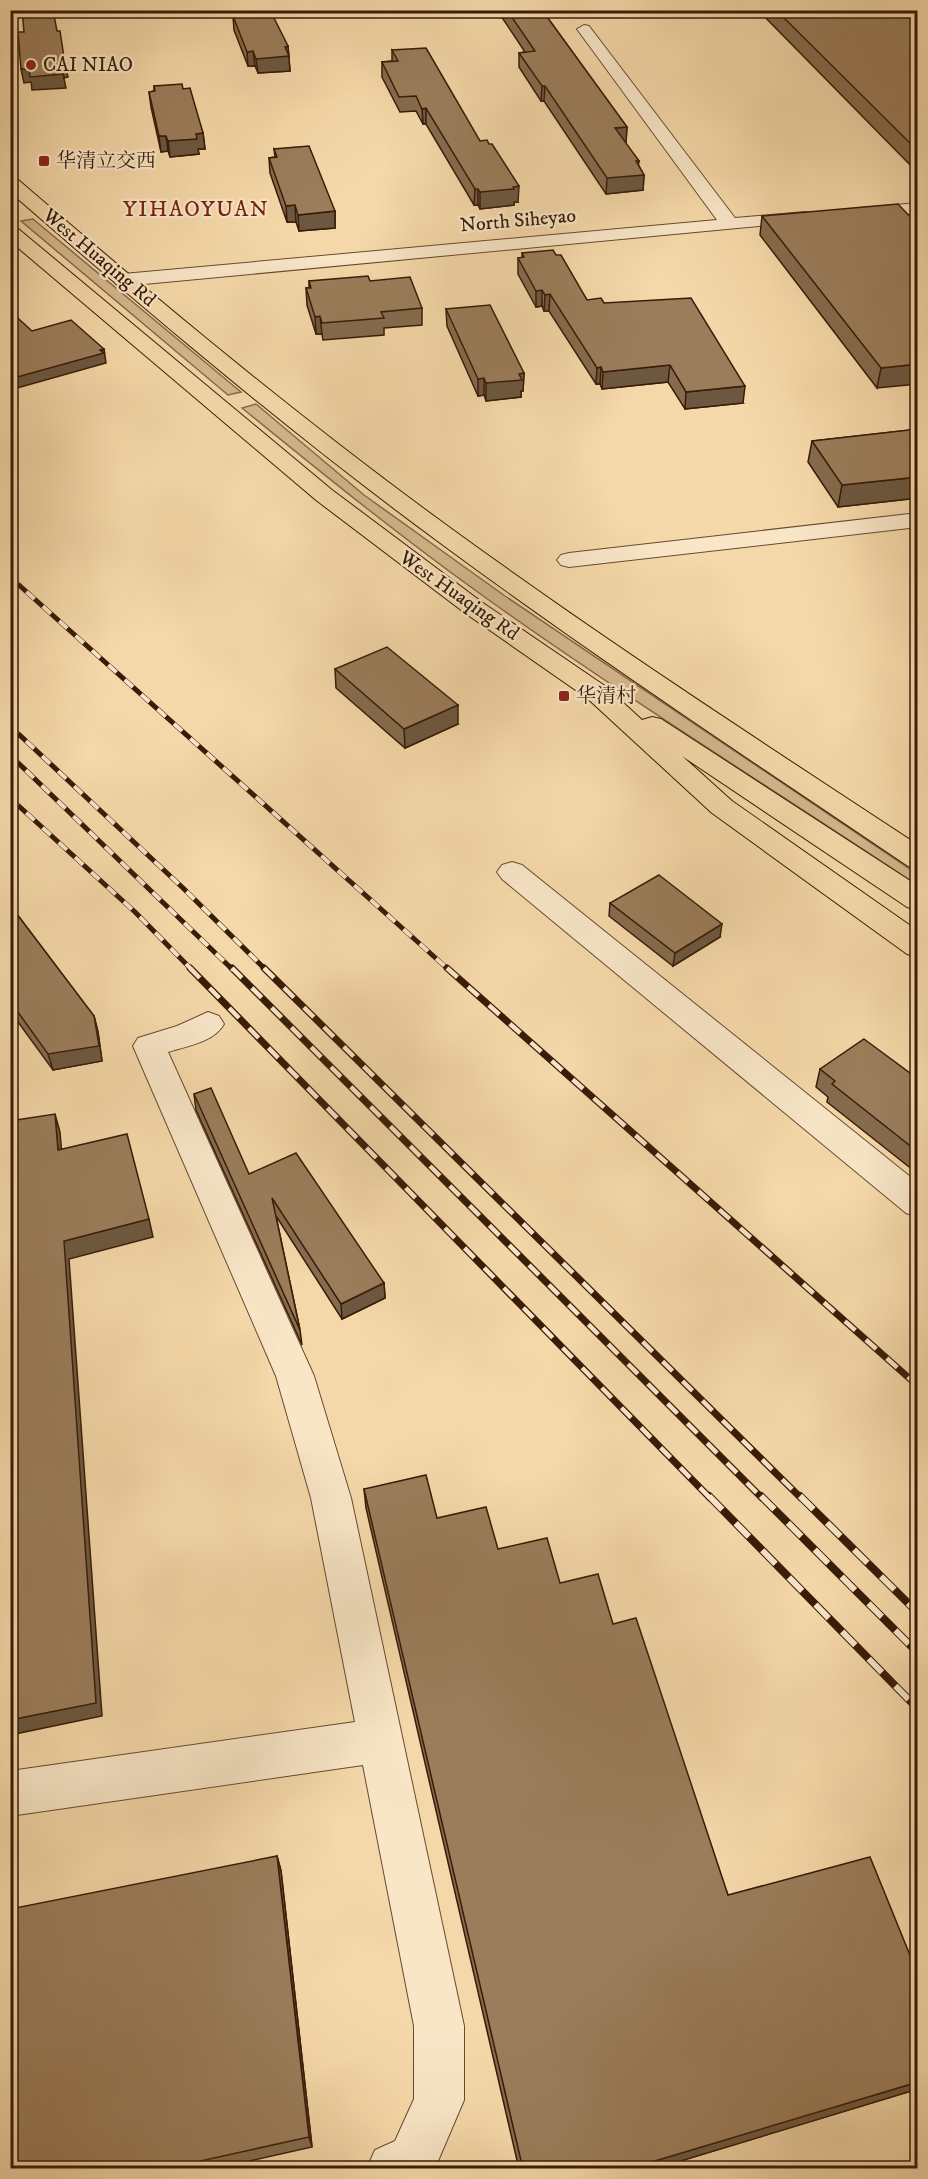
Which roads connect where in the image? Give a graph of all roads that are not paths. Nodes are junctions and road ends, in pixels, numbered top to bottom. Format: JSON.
{"nodes":[{"id":1,"x":584,"y":29,"type":"dead end"},
{"id":2,"x":10,"y":167,"type":"edge"},
{"id":3,"x":19,"y":190,"type":"edge"},
{"id":4,"x":918,"y":208,"type":"edge"},
{"id":5,"x":847,"y":214,"type":"edge"},
{"id":6,"x":823,"y":216,"type":"edge"},
{"id":7,"x":729,"y":224,"type":"junction"},
{"id":8,"x":10,"y":231,"type":"edge"},
{"id":9,"x":123,"y":280,"type":"junction"},
{"id":10,"x":918,"y":520,"type":"edge"},
{"id":11,"x":569,"y":560,"type":"dead end"},
{"id":12,"x":596,"y":692,"type":"junction"},
{"id":13,"x":918,"y":859,"type":"edge"},
{"id":14,"x":512,"y":873,"type":"dead end"},
{"id":15,"x":918,"y":900,"type":"edge"},
{"id":16,"x":918,"y":946,"type":"edge"},
{"id":17,"x":208,"y":1024,"type":"dead end"},
{"id":18,"x":918,"y":1203,"type":"edge"},
{"id":19,"x":380,"y":1740,"type":"junction"},
{"id":20,"x":10,"y":1794,"type":"edge"},
{"id":21,"x":393,"y":2169,"type":"edge"}],
"edges":[{"from":1,"to":7,"type":"street"},
{"from":2,"to":3,"type":"main road","name":"West Huaqing Rd"},
{"from":3,"to":9,"type":"main road","name":"West Huaqing Rd"},
{"from":4,"to":5,"type":"street"},
{"from":6,"to":7,"type":"street","name":"North Siheyao"},
{"from":7,"to":9,"type":"street","name":"North Siheyao"},
{"from":8,"to":12,"type":"main road","name":"West Huaqing Rd"},
{"from":9,"to":13,"type":"main road","name":"West Huaqing Rd"},
{"from":10,"to":11,"type":"street"},
{"from":12,"to":15,"type":"main road"},
{"from":12,"to":16,"type":"main road","name":"West Huaqing Rd"},
{"from":14,"to":18,"type":"street"},
{"from":17,"to":19,"type":"street"},
{"from":19,"to":20,"type":"street"},
{"from":19,"to":21,"type":"street"}]}
